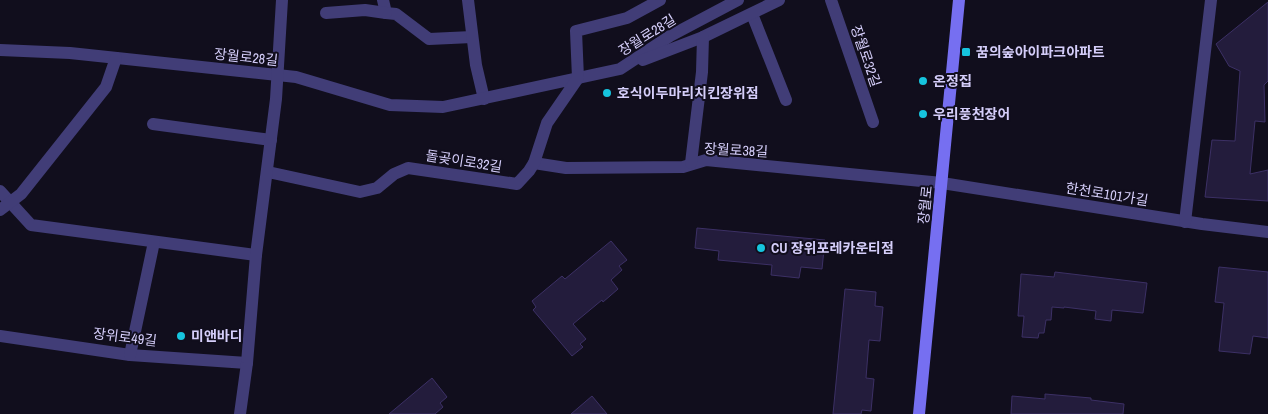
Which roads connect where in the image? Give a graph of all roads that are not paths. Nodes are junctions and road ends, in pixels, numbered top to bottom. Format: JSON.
{"nodes":[{"id":1,"x":282,"y":0,"type":"edge"},
{"id":2,"x":383,"y":0,"type":"edge"},
{"id":3,"x":468,"y":0,"type":"edge"},
{"id":4,"x":660,"y":0,"type":"edge"},
{"id":5,"x":779,"y":0,"type":"edge"},
{"id":6,"x":831,"y":0,"type":"edge"},
{"id":7,"x":960,"y":0,"type":"edge"},
{"id":8,"x":1211,"y":0,"type":"edge"},
{"id":9,"x":731,"y":2,"type":"edge"},
{"id":10,"x":326,"y":12,"type":"dead end"},
{"id":11,"x":386,"y":13,"type":"junction"},
{"id":12,"x":752,"y":14,"type":"junction"},
{"id":13,"x":472,"y":37,"type":"junction"},
{"id":14,"x":703,"y":37,"type":"junction"},
{"id":15,"x":0,"y":50,"type":"edge"},
{"id":16,"x":116,"y":58,"type":"junction"},
{"id":17,"x":620,"y":69,"type":"junction"},
{"id":18,"x":276,"y":75,"type":"junction"},
{"id":19,"x":578,"y":78,"type":"junction"},
{"id":20,"x":484,"y":99,"type":"junction"},
{"id":21,"x":786,"y":100,"type":"dead end"},
{"id":22,"x":874,"y":122,"type":"dead end"},
{"id":23,"x":153,"y":124,"type":"dead end"},
{"id":24,"x":271,"y":140,"type":"junction"},
{"id":25,"x":534,"y":163,"type":"junction"},
{"id":26,"x":691,"y":163,"type":"junction"},
{"id":27,"x":268,"y":172,"type":"junction"},
{"id":28,"x":942,"y":183,"type":"junction"},
{"id":29,"x":0,"y":191,"type":"edge"},
{"id":30,"x":5,"y":206,"type":"edge"},
{"id":31,"x":1185,"y":222,"type":"junction"},
{"id":32,"x":1268,"y":232,"type":"edge"},
{"id":33,"x":154,"y":242,"type":"junction"},
{"id":34,"x":256,"y":255,"type":"junction"},
{"id":35,"x":0,"y":336,"type":"edge"},
{"id":36,"x":130,"y":355,"type":"junction"},
{"id":37,"x":247,"y":363,"type":"junction"},
{"id":38,"x":240,"y":414,"type":"edge"},
{"id":39,"x":919,"y":414,"type":"edge"}],
"edges":[{"from":1,"to":18,"type":"street"},
{"from":2,"to":11,"type":"street"},
{"from":3,"to":13,"type":"street"},
{"from":4,"to":19,"type":"street"},
{"from":5,"to":12,"type":"street"},
{"from":6,"to":22,"type":"street","name":"장월로32길"},
{"from":7,"to":28,"type":"street","name":"장월로"},
{"from":8,"to":31,"type":"street"},
{"from":9,"to":17,"type":"street","name":"장월로28길"},
{"from":10,"to":11,"type":"street"},
{"from":11,"to":13,"type":"street"},
{"from":12,"to":14,"type":"street"},
{"from":12,"to":21,"type":"street"},
{"from":13,"to":20,"type":"street"},
{"from":14,"to":17,"type":"street"},
{"from":14,"to":26,"type":"street"},
{"from":15,"to":16,"type":"street","name":"장월로28길"},
{"from":16,"to":18,"type":"street","name":"장월로28길"},
{"from":16,"to":30,"type":"street"},
{"from":17,"to":19,"type":"street","name":"장월로28길"},
{"from":18,"to":20,"type":"street","name":"장월로28길"},
{"from":18,"to":24,"type":"street"},
{"from":19,"to":20,"type":"street","name":"장월로28길"},
{"from":19,"to":25,"type":"street"},
{"from":23,"to":24,"type":"street"},
{"from":24,"to":27,"type":"street"},
{"from":25,"to":26,"type":"street","name":"장월로38길"},
{"from":25,"to":27,"type":"street","name":"돌곶이로32길"},
{"from":26,"to":28,"type":"street","name":"장월로38길"},
{"from":27,"to":34,"type":"street"},
{"from":28,"to":31,"type":"street","name":"한천로101가길"},
{"from":28,"to":39,"type":"street","name":"장월로"},
{"from":29,"to":30,"type":"street"},
{"from":30,"to":33,"type":"street"},
{"from":31,"to":32,"type":"street","name":"한천로101가길"},
{"from":33,"to":34,"type":"street"},
{"from":33,"to":36,"type":"street"},
{"from":34,"to":37,"type":"street"},
{"from":35,"to":36,"type":"street","name":"장위로49길"},
{"from":36,"to":37,"type":"street","name":"장위로49길"},
{"from":37,"to":38,"type":"street"}]}
